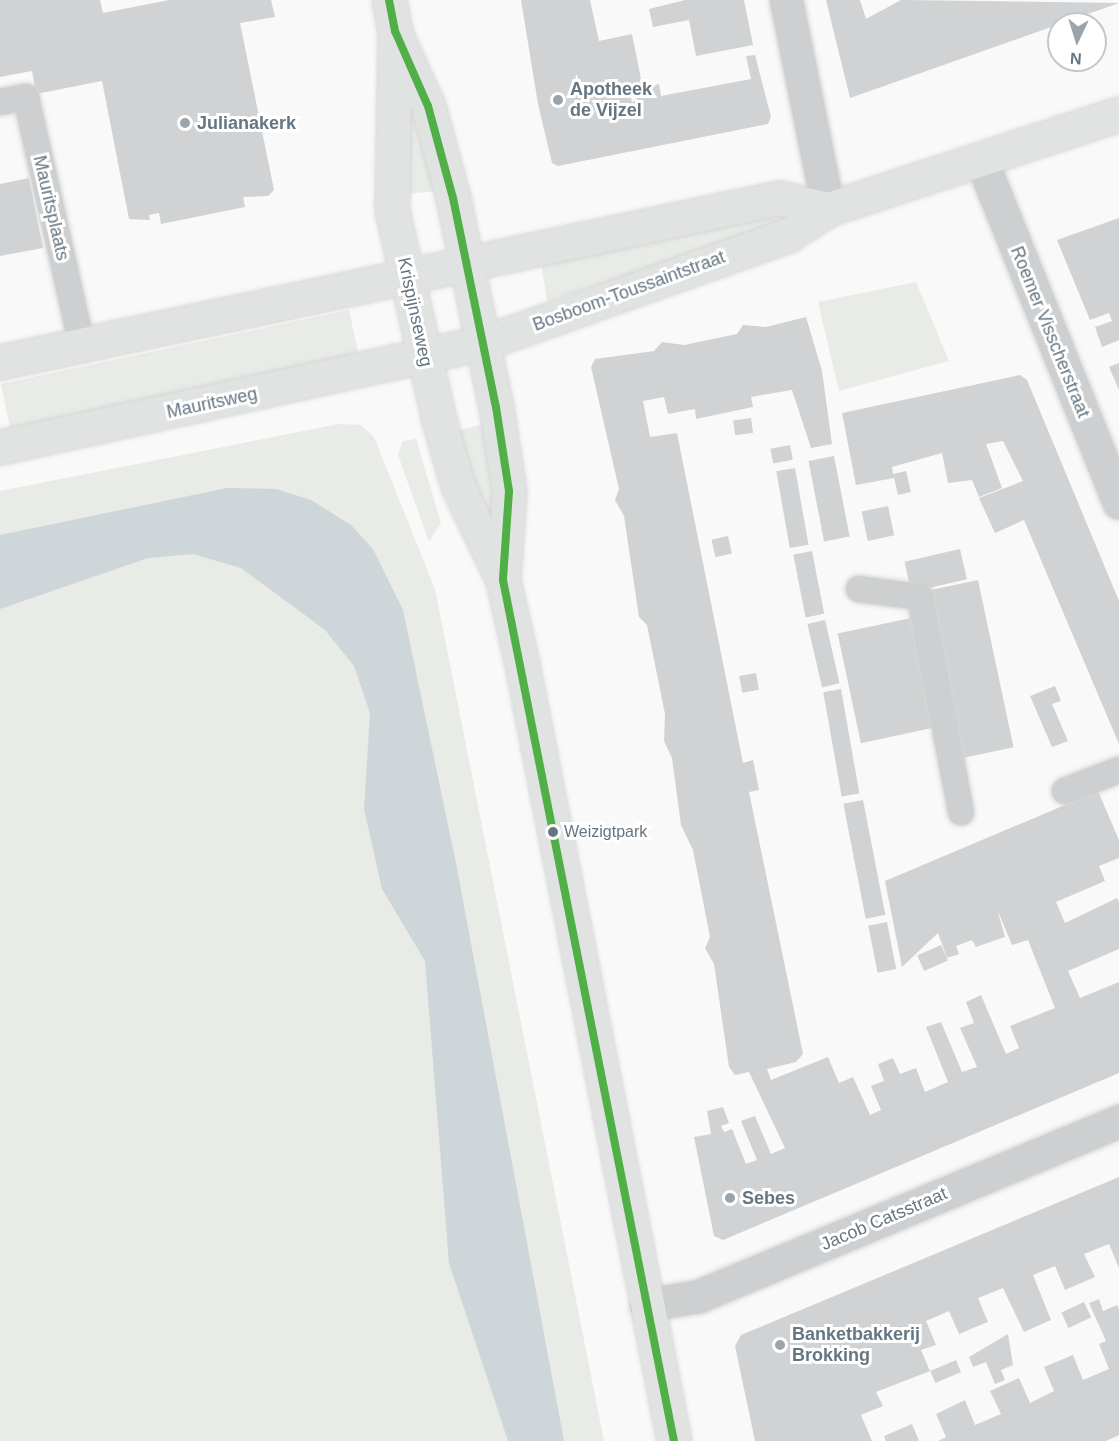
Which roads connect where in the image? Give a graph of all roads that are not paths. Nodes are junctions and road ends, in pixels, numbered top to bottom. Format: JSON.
{"nodes":[{"id":1,"x":786,"y":0,"type":"edge"},
{"id":2,"x":392,"y":16,"type":"edge"},
{"id":3,"x":0,"y":102,"type":"edge"},
{"id":4,"x":1119,"y":114,"type":"edge"},
{"id":5,"x":982,"y":162,"type":"junction"},
{"id":6,"x":828,"y":209,"type":"junction"},
{"id":7,"x":466,"y":262,"type":"junction"},
{"id":8,"x":406,"y":275,"type":"junction"},
{"id":9,"x":483,"y":343,"type":"junction"},
{"id":10,"x":82,"y":345,"type":"junction"},
{"id":11,"x":425,"y":360,"type":"junction"},
{"id":12,"x":0,"y":362,"type":"edge"},
{"id":13,"x":0,"y":447,"type":"edge"},
{"id":14,"x":1119,"y":502,"type":"edge"},
{"id":15,"x":502,"y":580,"type":"junction"},
{"id":16,"x":859,"y":589,"type":"dead end"},
{"id":17,"x":1119,"y":770,"type":"edge"},
{"id":18,"x":1065,"y":791,"type":"dead end"},
{"id":19,"x":962,"y":812,"type":"dead end"},
{"id":20,"x":1119,"y":1121,"type":"edge"},
{"id":21,"x":646,"y":1305,"type":"junction"},
{"id":22,"x":674,"y":1441,"type":"edge"}],
"edges":[{"from":1,"to":6,"type":"street"},
{"from":2,"to":7,"type":"street","name":"Krispijnseweg"},
{"from":2,"to":8,"type":"street","name":"Krispijnseweg"},
{"from":3,"to":10,"type":"lane","name":"Mauritsplaats"},
{"from":4,"to":5,"type":"street","name":"Bosboom-Toussaintstraat"},
{"from":5,"to":6,"type":"street","name":"Bosboom-Toussaintstraat"},
{"from":5,"to":14,"type":"street","name":"Roemer Visscherstraat"},
{"from":6,"to":7,"type":"street","name":"Bosboom-Toussaintstraat"},
{"from":6,"to":9,"type":"street","name":"Bosboom-Toussaintstraat"},
{"from":7,"to":8,"type":"street","name":"Bosboom-Toussaintstraat"},
{"from":7,"to":9,"type":"street","name":"Krispijnseweg"},
{"from":8,"to":10,"type":"street"},
{"from":8,"to":11,"type":"street","name":"Krispijnseweg"},
{"from":9,"to":11,"type":"street","name":"Bosboom-Toussaintstraat"},
{"from":9,"to":15,"type":"street","name":"Krispijnseweg"},
{"from":10,"to":12,"type":"street"},
{"from":11,"to":13,"type":"street","name":"Mauritsweg"},
{"from":11,"to":15,"type":"street","name":"Krispijnseweg"},
{"from":15,"to":21,"type":"street","name":"Krispijnseweg"},
{"from":16,"to":19,"type":"lane"},
{"from":17,"to":18,"type":"lane"},
{"from":20,"to":21,"type":"street","name":"Jacob Catsstraat"},
{"from":21,"to":22,"type":"street","name":"Krispijnseweg"}]}
